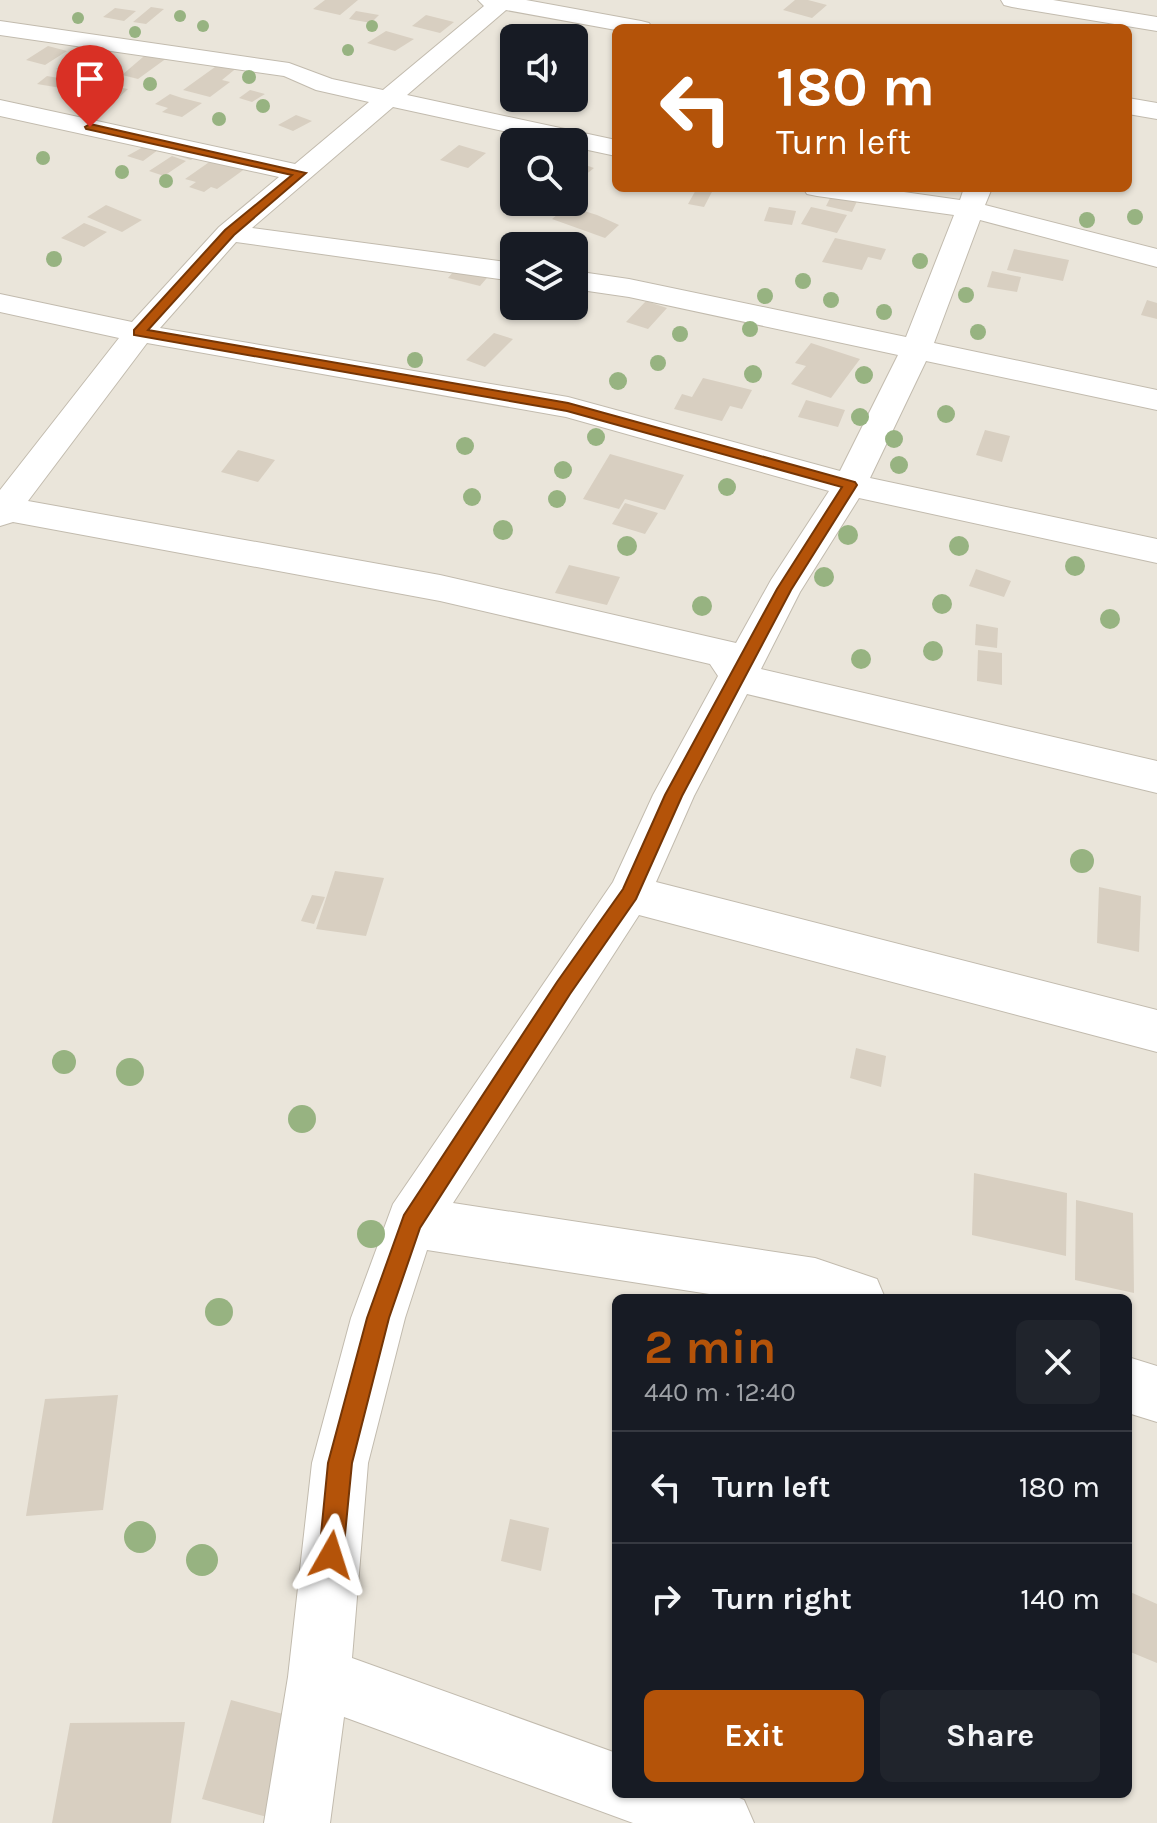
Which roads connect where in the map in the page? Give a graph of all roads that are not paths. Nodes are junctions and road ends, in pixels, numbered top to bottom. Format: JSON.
{"nodes":[{"id":1,"x":1012,"y":0,"type":"edge"},
{"id":2,"x":496,"y":1,"type":"edge"},
{"id":3,"x":1066,"y":12,"type":"edge"},
{"id":4,"x":617,"y":24,"type":"edge"},
{"id":5,"x":1157,"y":24,"type":"edge"},
{"id":6,"x":0,"y":28,"type":"edge"},
{"id":7,"x":389,"y":99,"type":"junction"},
{"id":8,"x":1132,"y":107,"type":"edge"},
{"id":9,"x":0,"y":108,"type":"edge"},
{"id":10,"x":1157,"y":111,"type":"edge"},
{"id":11,"x":612,"y":147,"type":"edge"},
{"id":12,"x":300,"y":173,"type":"junction"},
{"id":13,"x":874,"y":192,"type":"edge"},
{"id":14,"x":974,"y":199,"type":"edge"},
{"id":15,"x":229,"y":233,"type":"junction"},
{"id":16,"x":1157,"y":258,"type":"edge"},
{"id":17,"x":500,"y":270,"type":"edge"},
{"id":18,"x":588,"y":282,"type":"edge"},
{"id":19,"x":0,"y":303,"type":"edge"},
{"id":20,"x":139,"y":333,"type":"junction"},
{"id":21,"x":916,"y":350,"type":"junction"},
{"id":22,"x":1157,"y":400,"type":"edge"},
{"id":23,"x":850,"y":485,"type":"junction"},
{"id":24,"x":1,"y":511,"type":"edge"},
{"id":25,"x":1157,"y":551,"type":"edge"},
{"id":26,"x":739,"y":678,"type":"junction"},
{"id":27,"x":1157,"y":777,"type":"edge"},
{"id":28,"x":629,"y":894,"type":"junction"},
{"id":29,"x":1157,"y":1031,"type":"edge"},
{"id":30,"x":411,"y":1222,"type":"junction"},
{"id":31,"x":846,"y":1294,"type":"edge"},
{"id":32,"x":1132,"y":1386,"type":"edge"},
{"id":33,"x":1157,"y":1394,"type":"edge"},
{"id":34,"x":319,"y":1677,"type":"junction"},
{"id":35,"x":612,"y":1784,"type":"edge"},
{"id":36,"x":652,"y":1798,"type":"edge"},
{"id":37,"x":297,"y":1823,"type":"edge"},
{"id":38,"x":721,"y":1823,"type":"edge"}],
"edges":[{"from":1,"to":3,"type":"street"},
{"from":2,"to":4,"type":"street"},
{"from":2,"to":7,"type":"street"},
{"from":3,"to":5,"type":"street"},
{"from":6,"to":7,"type":"street"},
{"from":7,"to":11,"type":"street"},
{"from":7,"to":12,"type":"street"},
{"from":8,"to":10,"type":"street"},
{"from":9,"to":12,"type":"street"},
{"from":12,"to":15,"type":"street"},
{"from":13,"to":14,"type":"street"},
{"from":14,"to":16,"type":"street"},
{"from":14,"to":21,"type":"street"},
{"from":15,"to":17,"type":"street"},
{"from":15,"to":20,"type":"street"},
{"from":18,"to":21,"type":"street"},
{"from":19,"to":20,"type":"street"},
{"from":20,"to":23,"type":"street"},
{"from":20,"to":24,"type":"street"},
{"from":21,"to":22,"type":"street"},
{"from":21,"to":23,"type":"street"},
{"from":23,"to":25,"type":"street"},
{"from":23,"to":26,"type":"street"},
{"from":24,"to":26,"type":"street"},
{"from":26,"to":27,"type":"street"},
{"from":26,"to":28,"type":"street"},
{"from":28,"to":29,"type":"street"},
{"from":28,"to":30,"type":"street"},
{"from":30,"to":31,"type":"street"},
{"from":30,"to":34,"type":"street"},
{"from":32,"to":33,"type":"street"},
{"from":34,"to":35,"type":"street"},
{"from":34,"to":37,"type":"street"},
{"from":36,"to":38,"type":"street"}]}
